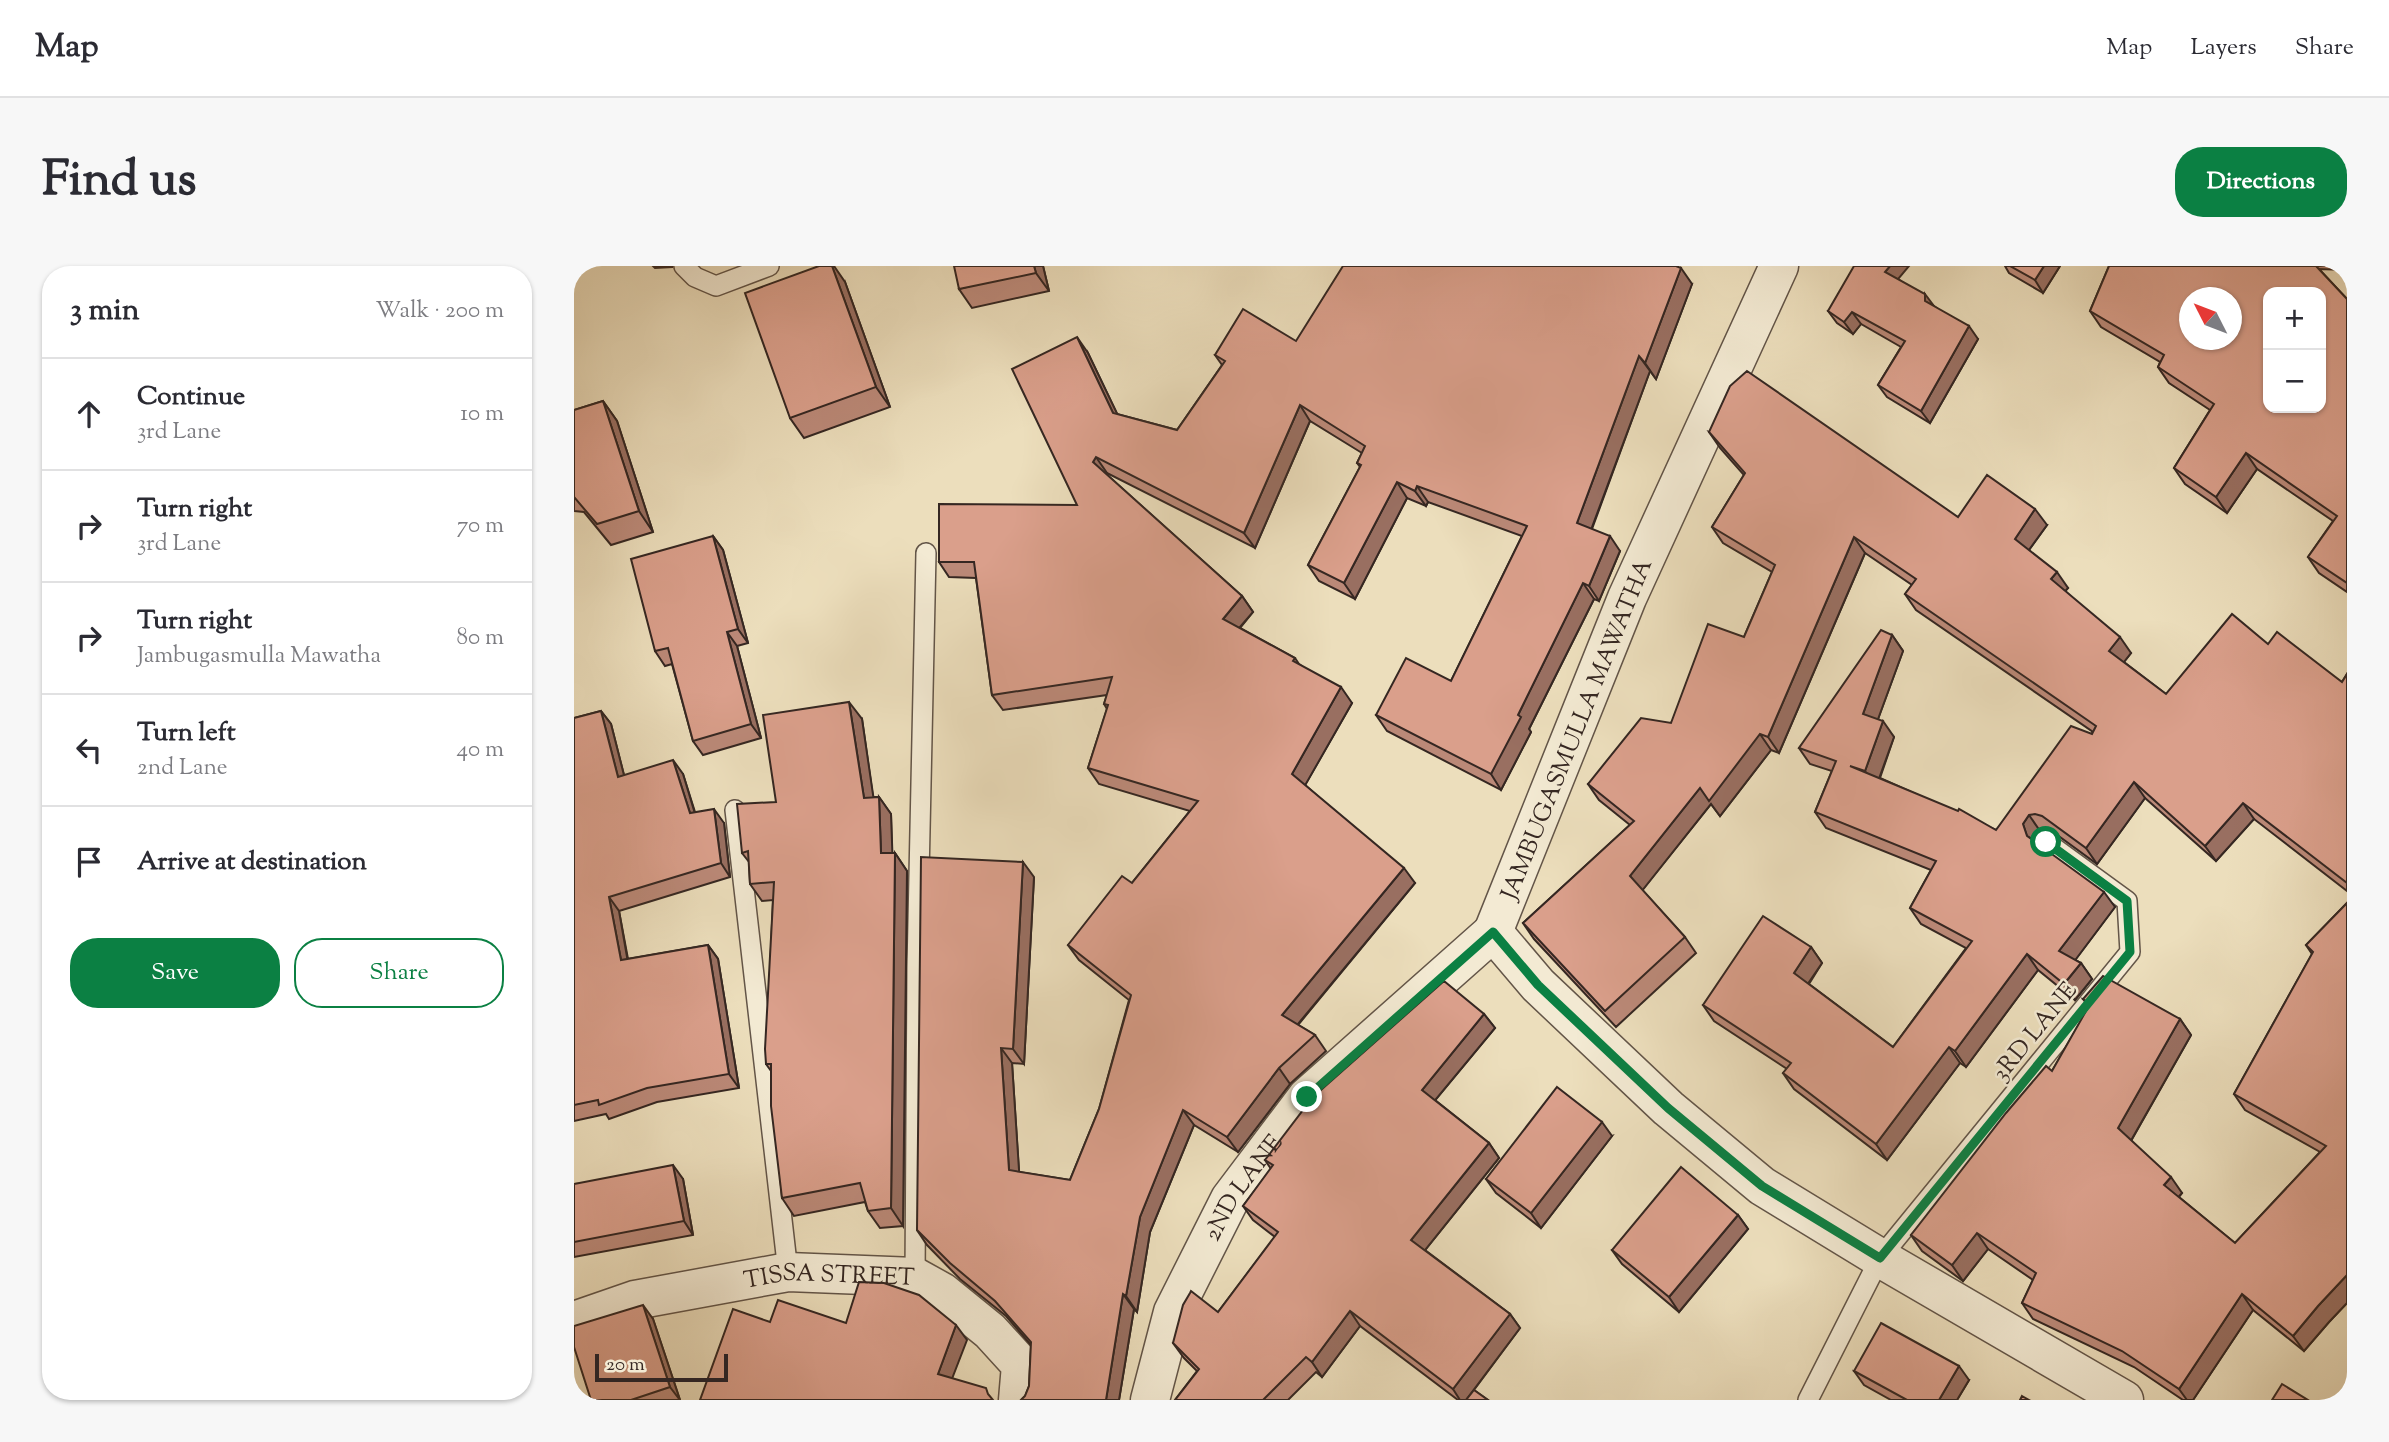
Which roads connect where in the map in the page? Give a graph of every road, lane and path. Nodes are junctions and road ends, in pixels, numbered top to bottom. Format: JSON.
{"nodes":[{"id":1,"x":684,"y":266,"type":"edge"},
{"id":2,"x":769,"y":266,"type":"edge"},
{"id":3,"x":1779,"y":266,"type":"edge"},
{"id":4,"x":926,"y":553,"type":"dead end"},
{"id":5,"x":735,"y":810,"type":"edge"},
{"id":6,"x":2046,"y":842,"type":"edge"},
{"id":7,"x":1493,"y":932,"type":"junction"},
{"id":8,"x":1880,"y":1258,"type":"junction"},
{"id":9,"x":788,"y":1272,"type":"junction"},
{"id":10,"x":915,"y":1277,"type":"junction"},
{"id":11,"x":574,"y":1321,"type":"edge"},
{"id":12,"x":1018,"y":1400,"type":"edge"},
{"id":13,"x":1150,"y":1400,"type":"edge"},
{"id":14,"x":1808,"y":1400,"type":"edge"},
{"id":15,"x":2124,"y":1400,"type":"edge"}],
"edges":[{"from":1,"to":2,"type":"lane"},
{"from":3,"to":7,"type":"street","name":"JAMBUGASMULLA MAWATHA"},
{"from":4,"to":10,"type":"lane"},
{"from":5,"to":9,"type":"lane"},
{"from":6,"to":8,"type":"lane","name":"3RD LANE"},
{"from":7,"to":8,"type":"street","name":"JAMBUGASMULLA MAWATHA"},
{"from":7,"to":13,"type":"street","name":"2ND LANE"},
{"from":8,"to":14,"type":"lane"},
{"from":8,"to":15,"type":"street","name":"JAMBUGASMULLA MAWATHA"},
{"from":9,"to":10,"type":"street","name":"TISSA STREET"},
{"from":9,"to":11,"type":"street","name":"TISSA STREET"},
{"from":10,"to":12,"type":"street","name":"TISSA STREET"}]}
